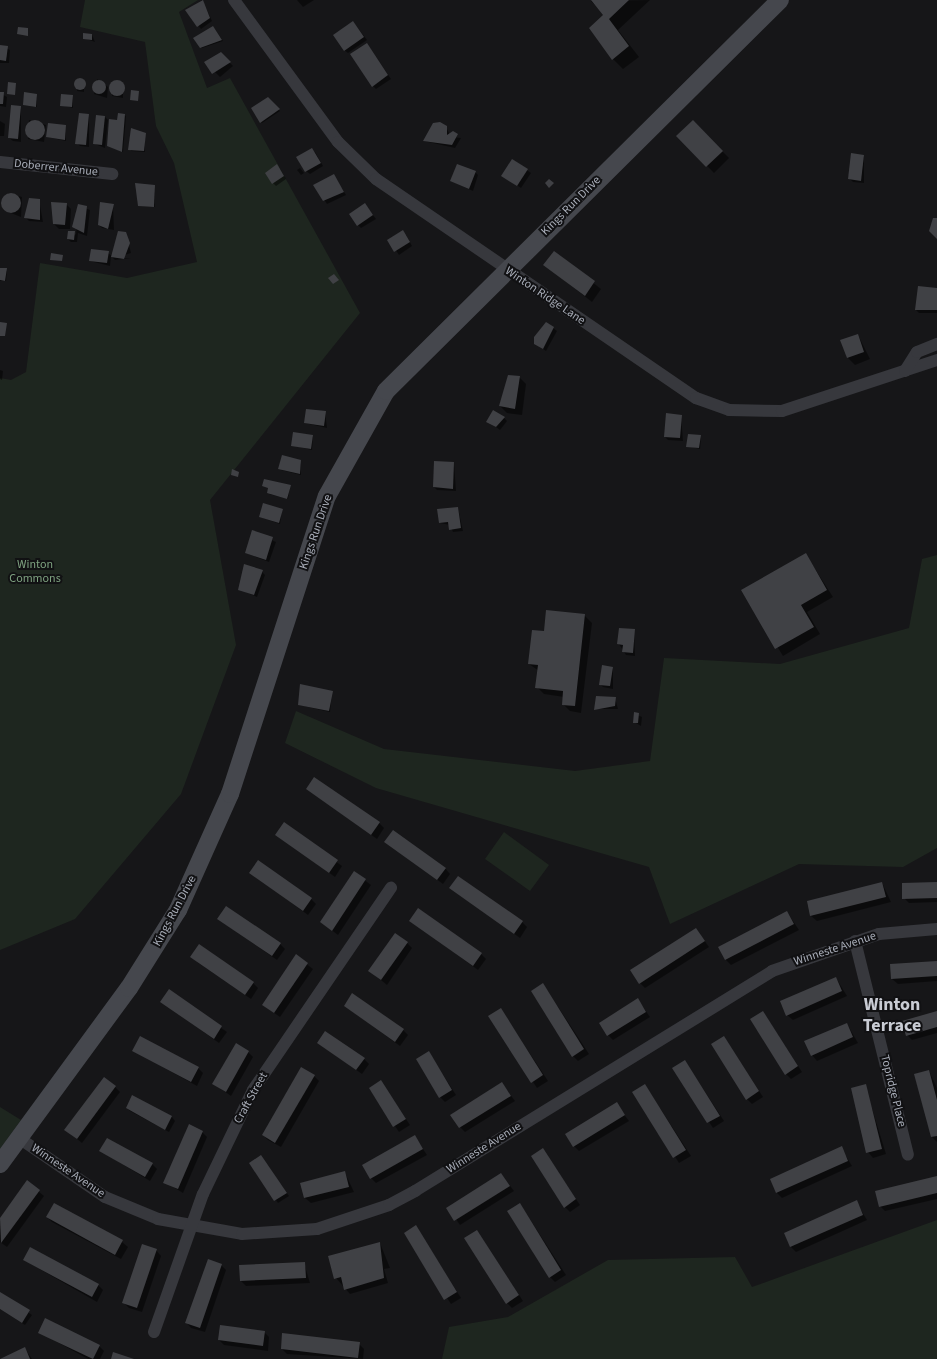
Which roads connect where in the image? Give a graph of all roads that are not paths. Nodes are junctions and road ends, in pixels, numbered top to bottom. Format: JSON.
{"nodes":[{"id":1,"x":234,"y":0,"type":"edge"},
{"id":2,"x":780,"y":0,"type":"edge"},
{"id":3,"x":0,"y":162,"type":"edge"},
{"id":4,"x":112,"y":174,"type":"dead end"},
{"id":5,"x":506,"y":270,"type":"junction"},
{"id":6,"x":937,"y":344,"type":"edge"},
{"id":7,"x":937,"y":360,"type":"edge"},
{"id":8,"x":905,"y":371,"type":"junction"},
{"id":9,"x":391,"y":888,"type":"dead end"},
{"id":10,"x":937,"y":929,"type":"edge"},
{"id":11,"x":855,"y":940,"type":"junction"},
{"id":12,"x":19,"y":1138,"type":"junction"},
{"id":13,"x":908,"y":1155,"type":"dead end"},
{"id":14,"x":0,"y":1164,"type":"edge"},
{"id":15,"x":191,"y":1228,"type":"junction"},
{"id":16,"x":154,"y":1332,"type":"dead end"}],
"edges":[{"from":1,"to":5,"type":"street","name":"Winton Ridge Lane"},
{"from":2,"to":5,"type":"street","name":"Kings Run Drive"},
{"from":3,"to":4,"type":"street","name":"Doberrer Avenue"},
{"from":5,"to":8,"type":"street","name":"Winton Ridge Lane"},
{"from":5,"to":12,"type":"street","name":"Kings Run Drive"},
{"from":6,"to":8,"type":"street"},
{"from":7,"to":8,"type":"street","name":"Winton Ridge Lane"},
{"from":9,"to":15,"type":"street","name":"Craft Street"},
{"from":10,"to":11,"type":"street","name":"Winneste Avenue"},
{"from":11,"to":13,"type":"street","name":"Topridge Place"},
{"from":11,"to":15,"type":"street","name":"Winneste Avenue"},
{"from":12,"to":14,"type":"street","name":"Kings Run Drive"},
{"from":12,"to":15,"type":"street","name":"Winneste Avenue"},
{"from":15,"to":16,"type":"street","name":"Craft Street"}]}
